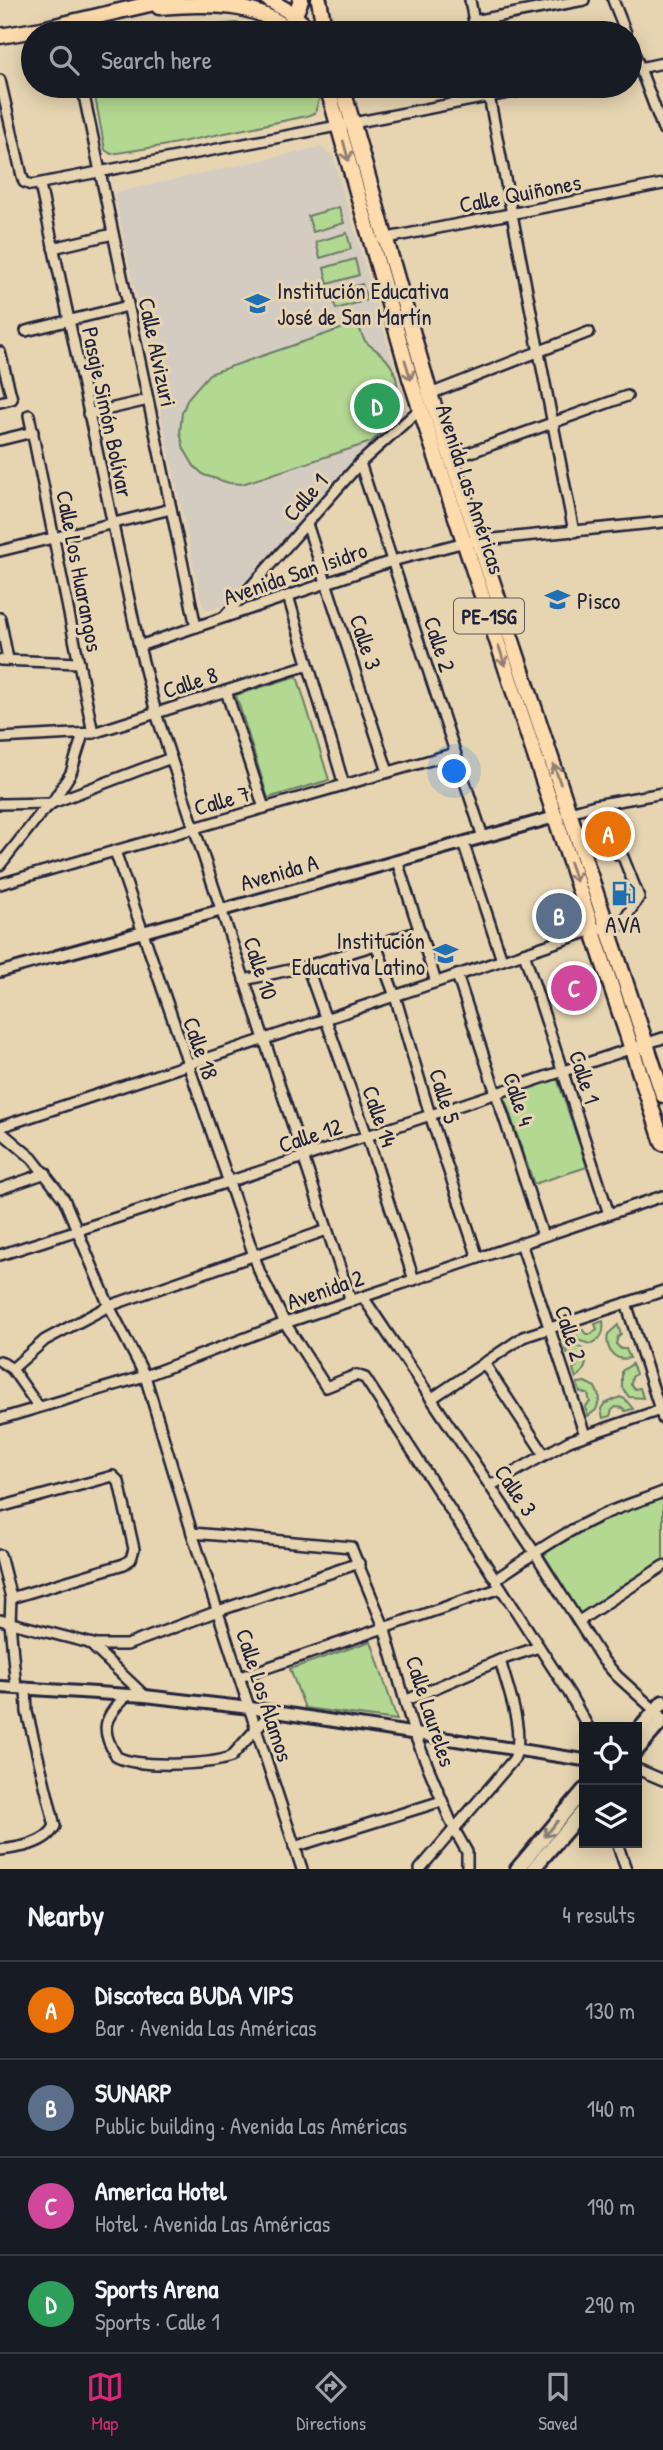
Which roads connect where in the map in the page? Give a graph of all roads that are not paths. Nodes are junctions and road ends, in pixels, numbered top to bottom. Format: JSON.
{"nodes":[{"id":1,"x":167,"y":0,"type":"edge"},
{"id":2,"x":269,"y":0,"type":"edge"},
{"id":3,"x":302,"y":0,"type":"edge"},
{"id":4,"x":319,"y":0,"type":"edge"},
{"id":5,"x":470,"y":0,"type":"edge"},
{"id":6,"x":584,"y":0,"type":"edge"},
{"id":7,"x":613,"y":0,"type":"edge"},
{"id":8,"x":140,"y":8,"type":"junction"},
{"id":9,"x":94,"y":21,"type":"edge"},
{"id":10,"x":280,"y":21,"type":"edge"},
{"id":11,"x":288,"y":21,"type":"edge"},
{"id":12,"x":294,"y":21,"type":"edge"},
{"id":13,"x":323,"y":21,"type":"edge"},
{"id":14,"x":474,"y":21,"type":"joint"},
{"id":15,"x":621,"y":21,"type":"edge"},
{"id":16,"x":21,"y":34,"type":"edge"},
{"id":17,"x":0,"y":36,"type":"edge"},
{"id":18,"x":663,"y":64,"type":"edge"},
{"id":19,"x":642,"y":68,"type":"edge"},
{"id":20,"x":0,"y":80,"type":"edge"},
{"id":21,"x":642,"y":84,"type":"edge"},
{"id":22,"x":85,"y":98,"type":"edge"},
{"id":23,"x":333,"y":98,"type":"edge"},
{"id":24,"x":343,"y":98,"type":"edge"},
{"id":25,"x":479,"y":98,"type":"edge"},
{"id":26,"x":489,"y":98,"type":"edge"},
{"id":27,"x":346,"y":126,"type":"junction"},
{"id":28,"x":663,"y":129,"type":"edge"},
{"id":29,"x":101,"y":173,"type":"junction"},
{"id":30,"x":663,"y":184,"type":"edge"},
{"id":31,"x":40,"y":185,"type":"junction"},
{"id":32,"x":513,"y":214,"type":"junction"},
{"id":33,"x":113,"y":234,"type":"junction"},
{"id":34,"x":377,"y":240,"type":"junction"},
{"id":35,"x":52,"y":248,"type":"junction"},
{"id":36,"x":128,"y":306,"type":"junction"},
{"id":37,"x":68,"y":320,"type":"junction"},
{"id":38,"x":26,"y":331,"type":"dead end"},
{"id":39,"x":589,"y":332,"type":"dead end"},
{"id":40,"x":540,"y":351,"type":"junction"},
{"id":41,"x":0,"y":352,"type":"edge"},
{"id":42,"x":430,"y":394,"type":"junction"},
{"id":43,"x":627,"y":396,"type":"dead end"},
{"id":44,"x":148,"y":400,"type":"junction"},
{"id":45,"x":0,"y":402,"type":"edge"},
{"id":46,"x":420,"y":408,"type":"junction"},
{"id":47,"x":88,"y":414,"type":"junction"},
{"id":48,"x":29,"y":415,"type":"dead end"},
{"id":49,"x":554,"y":422,"type":"junction"},
{"id":50,"x":33,"y":432,"type":"junction"},
{"id":51,"x":0,"y":440,"type":"edge"},
{"id":52,"x":452,"y":459,"type":"junction"},
{"id":53,"x":360,"y":463,"type":"junction"},
{"id":54,"x":171,"y":509,"type":"junction"},
{"id":55,"x":663,"y":522,"type":"edge"},
{"id":56,"x":112,"y":523,"type":"junction"},
{"id":57,"x":307,"y":524,"type":"junction"},
{"id":58,"x":574,"y":532,"type":"junction"},
{"id":59,"x":54,"y":537,"type":"junction"},
{"id":60,"x":472,"y":542,"type":"junction"},
{"id":61,"x":0,"y":551,"type":"edge"},
{"id":62,"x":392,"y":561,"type":"junction"},
{"id":63,"x":326,"y":583,"type":"junction"},
{"id":64,"x":288,"y":596,"type":"junction"},
{"id":65,"x":0,"y":618,"type":"edge"},
{"id":66,"x":224,"y":618,"type":"junction"},
{"id":67,"x":196,"y":627,"type":"junction"},
{"id":68,"x":139,"y":646,"type":"junction"},
{"id":69,"x":4,"y":659,"type":"edge"},
{"id":70,"x":79,"y":663,"type":"junction"},
{"id":71,"x":308,"y":665,"type":"junction"},
{"id":72,"x":226,"y":691,"type":"junction"},
{"id":73,"x":156,"y":713,"type":"junction"},
{"id":74,"x":88,"y":734,"type":"junction"},
{"id":75,"x":0,"y":738,"type":"edge"},
{"id":76,"x":456,"y":753,"type":"junction"},
{"id":77,"x":171,"y":758,"type":"junction"},
{"id":78,"x":388,"y":772,"type":"junction"},
{"id":79,"x":344,"y":785,"type":"junction"},
{"id":80,"x":663,"y":793,"type":"edge"},
{"id":81,"x":52,"y":803,"type":"junction"},
{"id":82,"x":0,"y":804,"type":"edge"},
{"id":83,"x":264,"y":808,"type":"junction"},
{"id":84,"x":562,"y":814,"type":"junction"},
{"id":85,"x":194,"y":828,"type":"junction"},
{"id":86,"x":575,"y":831,"type":"junction"},
{"id":87,"x":483,"y":836,"type":"junction"},
{"id":88,"x":463,"y":842,"type":"junction"},
{"id":89,"x":115,"y":851,"type":"junction"},
{"id":90,"x":397,"y":860,"type":"junction"},
{"id":91,"x":0,"y":865,"type":"edge"},
{"id":92,"x":0,"y":884,"type":"edge"},
{"id":93,"x":221,"y":910,"type":"junction"},
{"id":94,"x":600,"y":928,"type":"junction"},
{"id":95,"x":420,"y":931,"type":"junction"},
{"id":96,"x":141,"y":932,"type":"junction"},
{"id":97,"x":376,"y":945,"type":"junction"},
{"id":98,"x":524,"y":953,"type":"junction"},
{"id":99,"x":57,"y":956,"type":"joint"},
{"id":100,"x":502,"y":960,"type":"junction"},
{"id":101,"x":307,"y":966,"type":"junction"},
{"id":102,"x":0,"y":972,"type":"edge"},
{"id":103,"x":457,"y":975,"type":"junction"},
{"id":104,"x":244,"y":980,"type":"junction"},
{"id":105,"x":436,"y":982,"type":"junction"},
{"id":106,"x":395,"y":996,"type":"junction"},
{"id":107,"x":325,"y":1019,"type":"junction"},
{"id":108,"x":663,"y":1038,"type":"edge"},
{"id":109,"x":264,"y":1039,"type":"junction"},
{"id":110,"x":639,"y":1046,"type":"junction"},
{"id":111,"x":186,"y":1063,"type":"junction"},
{"id":112,"x":563,"y":1071,"type":"junction"},
{"id":113,"x":496,"y":1093,"type":"junction"},
{"id":114,"x":663,"y":1094,"type":"edge"},
{"id":115,"x":430,"y":1115,"type":"junction"},
{"id":116,"x":0,"y":1129,"type":"edge"},
{"id":117,"x":367,"y":1136,"type":"junction"},
{"id":118,"x":663,"y":1143,"type":"edge"},
{"id":119,"x":303,"y":1157,"type":"junction"},
{"id":120,"x":46,"y":1173,"type":"junction"},
{"id":121,"x":228,"y":1182,"type":"junction"},
{"id":122,"x":0,"y":1189,"type":"edge"},
{"id":123,"x":663,"y":1196,"type":"edge"},
{"id":124,"x":609,"y":1214,"type":"junction"},
{"id":125,"x":79,"y":1230,"type":"junction"},
{"id":126,"x":327,"y":1230,"type":"junction"},
{"id":127,"x":543,"y":1236,"type":"junction"},
{"id":128,"x":521,"y":1243,"type":"junction"},
{"id":129,"x":0,"y":1255,"type":"edge"},
{"id":130,"x":254,"y":1256,"type":"junction"},
{"id":131,"x":478,"y":1258,"type":"junction"},
{"id":132,"x":414,"y":1280,"type":"junction"},
{"id":133,"x":663,"y":1291,"type":"edge"},
{"id":134,"x":363,"y":1297,"type":"junction"},
{"id":135,"x":351,"y":1301,"type":"junction"},
{"id":136,"x":626,"y":1303,"type":"junction"},
{"id":137,"x":109,"y":1306,"type":"junction"},
{"id":138,"x":285,"y":1323,"type":"junction"},
{"id":139,"x":550,"y":1329,"type":"junction"},
{"id":140,"x":0,"y":1361,"type":"edge"},
{"id":141,"x":484,"y":1363,"type":"junction"},
{"id":142,"x":12,"y":1369,"type":"junction"},
{"id":143,"x":145,"y":1376,"type":"junction"},
{"id":144,"x":431,"y":1399,"type":"junction"},
{"id":145,"x":38,"y":1406,"type":"junction"},
{"id":146,"x":662,"y":1413,"type":"edge"},
{"id":147,"x":0,"y":1419,"type":"edge"},
{"id":148,"x":585,"y":1435,"type":"junction"},
{"id":149,"x":544,"y":1454,"type":"junction"},
{"id":150,"x":490,"y":1486,"type":"junction"},
{"id":151,"x":663,"y":1492,"type":"edge"},
{"id":152,"x":0,"y":1507,"type":"edge"},
{"id":153,"x":192,"y":1533,"type":"junction"},
{"id":154,"x":534,"y":1553,"type":"junction"},
{"id":155,"x":0,"y":1555,"type":"edge"},
{"id":156,"x":359,"y":1563,"type":"junction"},
{"id":157,"x":663,"y":1566,"type":"edge"},
{"id":158,"x":499,"y":1583,"type":"junction"},
{"id":159,"x":11,"y":1598,"type":"junction"},
{"id":160,"x":0,"y":1610,"type":"edge"},
{"id":161,"x":218,"y":1611,"type":"junction"},
{"id":162,"x":0,"y":1620,"type":"edge"},
{"id":163,"x":579,"y":1621,"type":"junction"},
{"id":164,"x":10,"y":1623,"type":"junction"},
{"id":165,"x":384,"y":1627,"type":"junction"},
{"id":166,"x":88,"y":1643,"type":"junction"},
{"id":167,"x":540,"y":1647,"type":"junction"},
{"id":168,"x":499,"y":1660,"type":"junction"},
{"id":169,"x":240,"y":1677,"type":"junction"},
{"id":170,"x":0,"y":1687,"type":"edge"},
{"id":171,"x":21,"y":1688,"type":"junction"},
{"id":172,"x":127,"y":1695,"type":"junction"},
{"id":173,"x":145,"y":1696,"type":"junction"},
{"id":174,"x":407,"y":1700,"type":"junction"},
{"id":175,"x":250,"y":1708,"type":"junction"},
{"id":176,"x":272,"y":1711,"type":"junction"},
{"id":177,"x":661,"y":1713,"type":"edge"},
{"id":178,"x":585,"y":1722,"type":"edge"},
{"id":179,"x":642,"y":1728,"type":"edge"},
{"id":180,"x":256,"y":1729,"type":"junction"},
{"id":181,"x":414,"y":1733,"type":"junction"},
{"id":182,"x":642,"y":1742,"type":"edge"},
{"id":183,"x":518,"y":1750,"type":"junction"},
{"id":184,"x":579,"y":1761,"type":"edge"},
{"id":185,"x":642,"y":1771,"type":"edge"},
{"id":186,"x":663,"y":1780,"type":"edge"},
{"id":187,"x":579,"y":1796,"type":"edge"},
{"id":188,"x":442,"y":1801,"type":"junction"},
{"id":189,"x":579,"y":1816,"type":"edge"},
{"id":190,"x":454,"y":1829,"type":"junction"},
{"id":191,"x":294,"y":1847,"type":"junction"},
{"id":192,"x":619,"y":1848,"type":"edge"},
{"id":193,"x":0,"y":1850,"type":"edge"},
{"id":194,"x":302,"y":1869,"type":"edge"},
{"id":195,"x":420,"y":1869,"type":"edge"},
{"id":196,"x":467,"y":1869,"type":"edge"},
{"id":197,"x":517,"y":1869,"type":"edge"},
{"id":198,"x":533,"y":1869,"type":"edge"},
{"id":199,"x":626,"y":1869,"type":"edge"}],
"edges":[{"from":1,"to":8,"type":"main road"},
{"from":2,"to":11,"type":"main road"},
{"from":3,"to":12,"type":"main road"},
{"from":4,"to":13,"type":"main road"},
{"from":5,"to":14,"type":"street"},
{"from":6,"to":14,"type":"street"},
{"from":7,"to":15,"type":"street"},
{"from":8,"to":9,"type":"main road"},
{"from":8,"to":10,"type":"main road"},
{"from":16,"to":17,"type":"main road"},
{"from":18,"to":19,"type":"street"},
{"from":20,"to":31,"type":"street"},
{"from":21,"to":28,"type":"street"},
{"from":22,"to":29,"type":"street","name":"Calle Alvizuri"},
{"from":23,"to":27,"type":"main road","name":"Avenida Las Américas","number":"PE-1SG"},
{"from":24,"to":27,"type":"main road","name":"Avenida Las Américas","number":"PE-1SG"},
{"from":25,"to":27,"type":"street"},
{"from":26,"to":32,"type":"street"},
{"from":27,"to":29,"type":"street"},
{"from":27,"to":34,"type":"main road","name":"Avenida Las Américas","number":"PE-1SG"},
{"from":29,"to":31,"type":"street"},
{"from":29,"to":33,"type":"street","name":"Calle Alvizuri"},
{"from":30,"to":32,"type":"street","name":"Calle Quiñones"},
{"from":31,"to":35,"type":"street","name":"Pasaje Simón Bolívar"},
{"from":32,"to":34,"type":"street","name":"Calle Quiñones"},
{"from":32,"to":40,"type":"street"},
{"from":33,"to":35,"type":"street"},
{"from":33,"to":36,"type":"street","name":"Calle Alvizuri"},
{"from":34,"to":42,"type":"main road","name":"Avenida Las Américas","number":"PE-1SG"},
{"from":34,"to":46,"type":"main road","name":"Avenida Las Américas","number":"PE-1SG","one_way":true},
{"from":35,"to":37,"type":"street","name":"Pasaje Simón Bolívar"},
{"from":36,"to":37,"type":"street"},
{"from":36,"to":44,"type":"street","name":"Calle Alvizuri"},
{"from":37,"to":38,"type":"street"},
{"from":37,"to":47,"type":"street","name":"Pasaje Simón Bolívar"},
{"from":39,"to":40,"type":"street"},
{"from":40,"to":42,"type":"street"},
{"from":40,"to":49,"type":"street"},
{"from":41,"to":45,"type":"street"},
{"from":42,"to":52,"type":"main road","name":"Avenida Las Américas","number":"PE-1SG"},
{"from":43,"to":49,"type":"street"},
{"from":44,"to":47,"type":"street"},
{"from":44,"to":54,"type":"street","name":"Calle Alvizuri"},
{"from":46,"to":53,"type":"street","name":"Calle 1"},
{"from":46,"to":60,"type":"main road","name":"Avenida Las Américas","number":"PE-1SG"},
{"from":47,"to":56,"type":"street","name":"Pasaje Simón Bolívar"},
{"from":48,"to":50,"type":"street","name":"Calle Los Huarangos"},
{"from":49,"to":52,"type":"street"},
{"from":49,"to":58,"type":"street"},
{"from":50,"to":51,"type":"street"},
{"from":50,"to":59,"type":"street","name":"Calle Los Huarangos"},
{"from":52,"to":60,"type":"main road","name":"Avenida Las Américas","number":"PE-1SG"},
{"from":53,"to":57,"type":"street","name":"Calle 1"},
{"from":53,"to":62,"type":"street","name":"Calle 2"},
{"from":54,"to":56,"type":"street"},
{"from":54,"to":67,"type":"street","name":"Calle Alvizuri"},
{"from":55,"to":58,"type":"street","name":"Avenida San Isidro"},
{"from":56,"to":59,"type":"street"},
{"from":56,"to":68,"type":"street","name":"Pasaje Simón Bolívar"},
{"from":57,"to":63,"type":"street","name":"Calle 3"},
{"from":57,"to":66,"type":"street","name":"Calle 1"},
{"from":58,"to":60,"type":"street","name":"Avenida San Isidro"},
{"from":59,"to":61,"type":"street"},
{"from":59,"to":70,"type":"street","name":"Calle Los Huarangos"},
{"from":60,"to":62,"type":"street","name":"Avenida San Isidro"},
{"from":60,"to":84,"type":"main road","name":"Avenida Las Américas","number":"PE-1SG"},
{"from":62,"to":63,"type":"street","name":"Avenida San Isidro"},
{"from":62,"to":76,"type":"street","name":"Calle 2"},
{"from":63,"to":64,"type":"street","name":"Avenida San Isidro"},
{"from":63,"to":78,"type":"street","name":"Calle 3"},
{"from":64,"to":66,"type":"street","name":"Avenida San Isidro"},
{"from":64,"to":71,"type":"street"},
{"from":65,"to":69,"type":"street"},
{"from":66,"to":67,"type":"street","name":"Avenida San Isidro"},
{"from":67,"to":68,"type":"street","name":"Avenida San Isidro"},
{"from":68,"to":73,"type":"street","name":"Calle 10"},
{"from":69,"to":70,"type":"street"},
{"from":70,"to":74,"type":"street","name":"Calle Los Huarangos"},
{"from":71,"to":72,"type":"street","name":"Calle 8"},
{"from":71,"to":79,"type":"street"},
{"from":72,"to":73,"type":"street","name":"Calle 8"},
{"from":72,"to":83,"type":"street"},
{"from":73,"to":74,"type":"street","name":"Calle 8"},
{"from":73,"to":77,"type":"street","name":"Calle 10"},
{"from":74,"to":75,"type":"street","name":"Calle 8"},
{"from":74,"to":81,"type":"street"},
{"from":76,"to":78,"type":"street","name":"Calle 7"},
{"from":76,"to":87,"type":"street","name":"Calle 2"},
{"from":77,"to":81,"type":"street"},
{"from":77,"to":85,"type":"street","name":"Calle 10"},
{"from":78,"to":79,"type":"street","name":"Calle 7"},
{"from":79,"to":83,"type":"street","name":"Calle 7"},
{"from":80,"to":84,"type":"street"},
{"from":81,"to":82,"type":"street"},
{"from":81,"to":91,"type":"street"},
{"from":83,"to":85,"type":"street","name":"Calle 7"},
{"from":84,"to":86,"type":"main road","name":"Avenida Las Américas","number":"PE-1SG"},
{"from":84,"to":87,"type":"street","name":"Avenida A"},
{"from":84,"to":94,"type":"main road","name":"Avenida Las Américas","number":"PE-1SG","one_way":true},
{"from":85,"to":89,"type":"street","name":"Calle 7"},
{"from":85,"to":93,"type":"street","name":"Calle 10"},
{"from":86,"to":94,"type":"main road","name":"Avenida Las Américas","number":"PE-1SG"},
{"from":86,"to":94,"type":"street"},
{"from":87,"to":88,"type":"street","name":"Avenida A"},
{"from":88,"to":90,"type":"street","name":"Avenida A"},
{"from":88,"to":100,"type":"street"},
{"from":89,"to":92,"type":"street","name":"Calle 7"},
{"from":89,"to":96,"type":"street","name":"Calle 18"},
{"from":90,"to":93,"type":"street","name":"Avenida A"},
{"from":90,"to":95,"type":"street"},
{"from":93,"to":96,"type":"street","name":"Avenida A"},
{"from":93,"to":104,"type":"street","name":"Calle 10"},
{"from":94,"to":98,"type":"street"},
{"from":94,"to":110,"type":"main road","name":"Avenida Las Américas","number":"PE-1SG"},
{"from":95,"to":97,"type":"street"},
{"from":95,"to":105,"type":"street"},
{"from":96,"to":99,"type":"street","name":"Avenida A"},
{"from":96,"to":111,"type":"street","name":"Calle 18"},
{"from":97,"to":101,"type":"street"},
{"from":97,"to":106,"type":"street","name":"Calle 5"},
{"from":98,"to":100,"type":"street"},
{"from":98,"to":112,"type":"street","name":"Calle 1"},
{"from":99,"to":102,"type":"street","name":"Avenida A"},
{"from":100,"to":103,"type":"street"},
{"from":101,"to":104,"type":"street"},
{"from":101,"to":107,"type":"street","name":"Calle 14"},
{"from":103,"to":105,"type":"street"},
{"from":103,"to":113,"type":"street","name":"Calle 4"},
{"from":104,"to":109,"type":"street","name":"Calle 10"},
{"from":105,"to":106,"type":"street"},
{"from":106,"to":107,"type":"street"},
{"from":106,"to":115,"type":"street","name":"Calle 5"},
{"from":107,"to":109,"type":"street"},
{"from":107,"to":117,"type":"street","name":"Calle 14"},
{"from":108,"to":110,"type":"street"},
{"from":109,"to":111,"type":"street"},
{"from":109,"to":119,"type":"street","name":"Calle 10"},
{"from":110,"to":112,"type":"street","name":"Calle 12"},
{"from":110,"to":114,"type":"main road","name":"Avenida Las Américas","number":"PE-1SG"},
{"from":110,"to":118,"type":"main road","name":"Avenida Las Américas","number":"PE-1SG"},
{"from":111,"to":116,"type":"street"},
{"from":111,"to":121,"type":"street","name":"Calle 18"},
{"from":112,"to":113,"type":"street","name":"Calle 12"},
{"from":112,"to":124,"type":"street","name":"Calle 1"},
{"from":113,"to":115,"type":"street","name":"Calle 12"},
{"from":113,"to":127,"type":"street","name":"Calle 4"},
{"from":115,"to":117,"type":"street","name":"Calle 12"},
{"from":115,"to":131,"type":"street","name":"Calle 5"},
{"from":116,"to":120,"type":"street","name":"Calle Los Álamos"},
{"from":117,"to":119,"type":"street","name":"Calle 12"},
{"from":117,"to":132,"type":"street","name":"Calle 14"},
{"from":119,"to":121,"type":"street","name":"Calle 12"},
{"from":119,"to":126,"type":"street","name":"Calle 10"},
{"from":120,"to":122,"type":"street"},
{"from":120,"to":125,"type":"street","name":"Calle Los Álamos"},
{"from":121,"to":125,"type":"street","name":"Calle 12"},
{"from":121,"to":130,"type":"street","name":"Calle 18"},
{"from":123,"to":124,"type":"street","name":"Avenida 2"},
{"from":124,"to":127,"type":"street","name":"Avenida 2"},
{"from":125,"to":129,"type":"street","name":"Calle 12"},
{"from":125,"to":137,"type":"street","name":"Calle Los Álamos"},
{"from":126,"to":130,"type":"street"},
{"from":126,"to":135,"type":"street","name":"Calle 10"},
{"from":127,"to":128,"type":"street","name":"Avenida 2"},
{"from":128,"to":131,"type":"street","name":"Avenida 2"},
{"from":128,"to":139,"type":"street","name":"Calle 2"},
{"from":130,"to":137,"type":"street"},
{"from":130,"to":138,"type":"street","name":"Calle 18"},
{"from":131,"to":132,"type":"street","name":"Avenida 2"},
{"from":132,"to":134,"type":"street","name":"Avenida 2"},
{"from":133,"to":136,"type":"street"},
{"from":134,"to":135,"type":"street","name":"Avenida 2"},
{"from":134,"to":144,"type":"street","name":"Calle 3"},
{"from":135,"to":138,"type":"street","name":"Avenida 2"},
{"from":136,"to":139,"type":"street"},
{"from":136,"to":146,"type":"street"},
{"from":137,"to":142,"type":"street"},
{"from":137,"to":143,"type":"street","name":"Calle Los Álamos"},
{"from":138,"to":143,"type":"street","name":"Avenida 2"},
{"from":138,"to":158,"type":"street","name":"Calle 18"},
{"from":139,"to":141,"type":"street"},
{"from":139,"to":148,"type":"street","name":"Calle 2"},
{"from":140,"to":142,"type":"street"},
{"from":141,"to":144,"type":"street"},
{"from":141,"to":149,"type":"street"},
{"from":142,"to":145,"type":"street"},
{"from":143,"to":145,"type":"street","name":"Avenida 2"},
{"from":143,"to":153,"type":"street","name":"Calle Los Álamos"},
{"from":144,"to":150,"type":"street","name":"Calle 3"},
{"from":145,"to":147,"type":"street","name":"Avenida 2"},
{"from":146,"to":148,"type":"street"},
{"from":148,"to":149,"type":"street"},
{"from":149,"to":150,"type":"street"},
{"from":150,"to":154,"type":"street","name":"Calle 3"},
{"from":151,"to":154,"type":"street"},
{"from":152,"to":159,"type":"street"},
{"from":153,"to":156,"type":"street"},
{"from":153,"to":161,"type":"street","name":"Calle Los Álamos"},
{"from":154,"to":158,"type":"street"},
{"from":154,"to":163,"type":"street","name":"Calle 3"},
{"from":155,"to":159,"type":"street"},
{"from":156,"to":161,"type":"street"},
{"from":156,"to":165,"type":"street","name":"Calle Laureles"},
{"from":157,"to":163,"type":"street"},
{"from":158,"to":165,"type":"street"},
{"from":158,"to":167,"type":"street"},
{"from":159,"to":164,"type":"street"},
{"from":160,"to":164,"type":"street"},
{"from":161,"to":166,"type":"street"},
{"from":161,"to":169,"type":"street","name":"Calle Los Álamos"},
{"from":162,"to":164,"type":"street"},
{"from":163,"to":177,"type":"street","name":"Calle 3"},
{"from":164,"to":166,"type":"street"},
{"from":164,"to":171,"type":"street"},
{"from":165,"to":169,"type":"street"},
{"from":165,"to":174,"type":"street","name":"Calle Laureles"},
{"from":166,"to":173,"type":"street"},
{"from":167,"to":168,"type":"street"},
{"from":167,"to":178,"type":"street"},
{"from":168,"to":174,"type":"street"},
{"from":168,"to":183,"type":"street"},
{"from":169,"to":175,"type":"street","name":"Calle Los Álamos"},
{"from":170,"to":171,"type":"street"},
{"from":171,"to":172,"type":"street"},
{"from":171,"to":193,"type":"street"},
{"from":172,"to":173,"type":"street"},
{"from":172,"to":180,"type":"street"},
{"from":173,"to":175,"type":"street"},
{"from":174,"to":181,"type":"street","name":"Calle Laureles"},
{"from":175,"to":176,"type":"street"},
{"from":175,"to":180,"type":"street","name":"Calle Los Álamos"},
{"from":176,"to":180,"type":"street"},
{"from":176,"to":181,"type":"street"},
{"from":177,"to":179,"type":"main road"},
{"from":177,"to":182,"type":"main road"},
{"from":180,"to":191,"type":"street","name":"Calle Los Álamos"},
{"from":181,"to":183,"type":"street"},
{"from":181,"to":188,"type":"street","name":"Calle Laureles"},
{"from":183,"to":184,"type":"street"},
{"from":183,"to":190,"type":"street"},
{"from":185,"to":186,"type":"street"},
{"from":187,"to":197,"type":"main road","one_way":true},
{"from":188,"to":190,"type":"street","name":"Calle Laureles"},
{"from":188,"to":191,"type":"street"},
{"from":189,"to":198,"type":"main road"},
{"from":190,"to":195,"type":"street"},
{"from":190,"to":196,"type":"street","name":"Calle Laureles"},
{"from":191,"to":194,"type":"street","name":"Calle Los Álamos"},
{"from":192,"to":199,"type":"street"}]}
